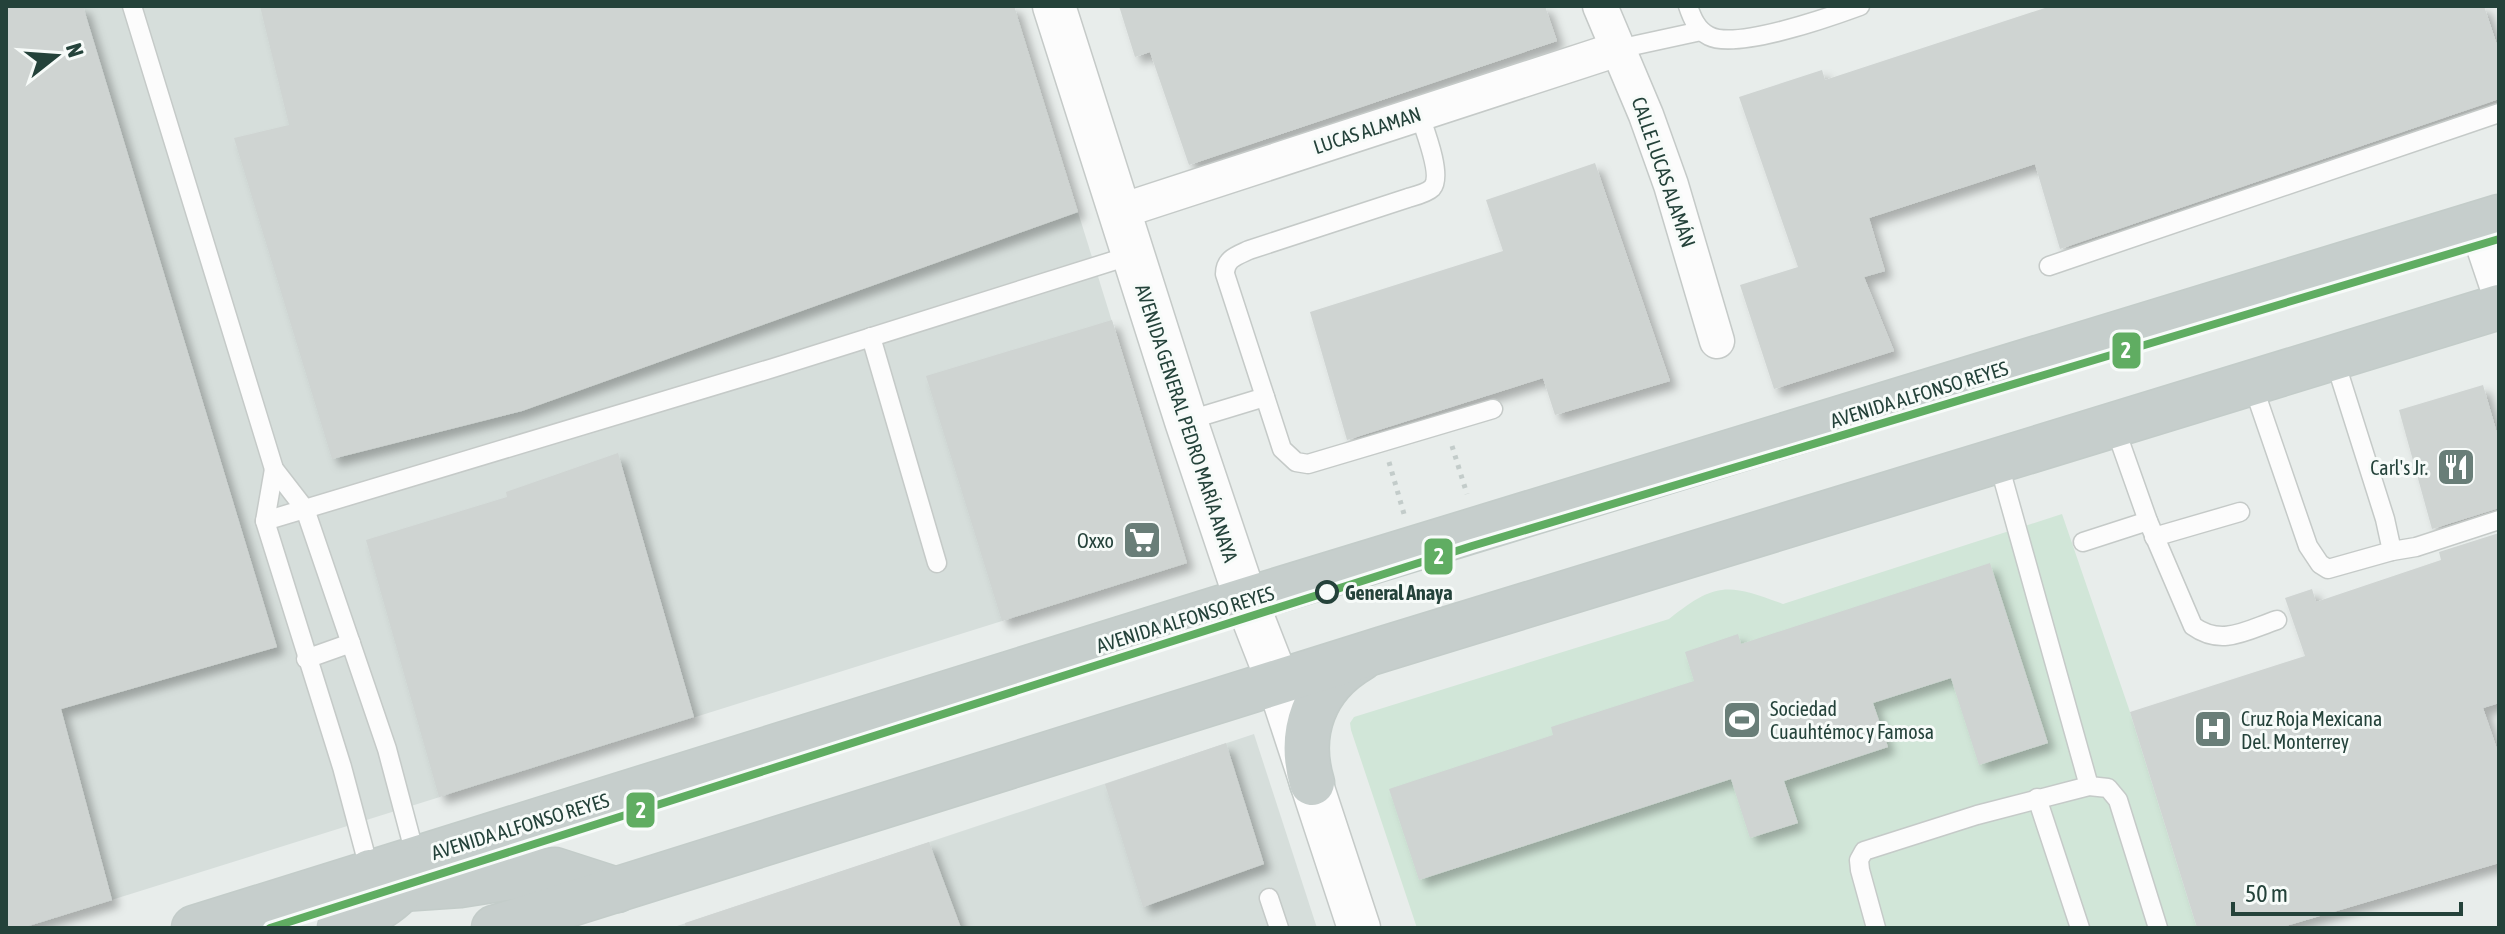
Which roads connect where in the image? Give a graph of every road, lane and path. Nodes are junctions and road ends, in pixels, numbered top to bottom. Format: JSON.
{"nodes":[{"id":1,"x":132,"y":6,"type":"edge"},
{"id":2,"x":1054,"y":6,"type":"edge"},
{"id":3,"x":1600,"y":6,"type":"edge"},
{"id":4,"x":1688,"y":6,"type":"edge"},
{"id":5,"x":1860,"y":6,"type":"edge"},
{"id":6,"x":1701,"y":31,"type":"junction"},
{"id":7,"x":1618,"y":49,"type":"junction"},
{"id":8,"x":1419,"y":113,"type":"junction"},
{"id":9,"x":2499,"y":113,"type":"edge"},
{"id":10,"x":1118,"y":212,"type":"junction"},
{"id":11,"x":2488,"y":220,"type":"edge"},
{"id":12,"x":1132,"y":255,"type":"junction"},
{"id":13,"x":2049,"y":266,"type":"dead end"},
{"id":14,"x":2499,"y":292,"type":"edge"},
{"id":15,"x":2499,"y":307,"type":"edge"},
{"id":16,"x":871,"y":337,"type":"junction"},
{"id":17,"x":1717,"y":341,"type":"dead end"},
{"id":18,"x":2334,"y":358,"type":"junction"},
{"id":19,"x":2252,"y":383,"type":"junction"},
{"id":20,"x":1265,"y":397,"type":"junction"},
{"id":21,"x":1493,"y":409,"type":"dead end"},
{"id":22,"x":1186,"y":421,"type":"junction"},
{"id":23,"x":1446,"y":424,"type":"junction"},
{"id":24,"x":2114,"y":425,"type":"junction"},
{"id":25,"x":1383,"y":442,"type":"junction"},
{"id":26,"x":1997,"y":461,"type":"junction"},
{"id":27,"x":274,"y":469,"type":"junction"},
{"id":28,"x":305,"y":509,"type":"junction"},
{"id":29,"x":2240,"y":512,"type":"dead end"},
{"id":30,"x":2499,"y":520,"type":"edge"},
{"id":31,"x":265,"y":521,"type":"junction"},
{"id":32,"x":2151,"y":529,"type":"junction"},
{"id":33,"x":1477,"y":530,"type":"junction"},
{"id":34,"x":2083,"y":542,"type":"dead end"},
{"id":35,"x":1415,"y":549,"type":"junction"},
{"id":36,"x":2392,"y":551,"type":"junction"},
{"id":37,"x":937,"y":563,"type":"dead end"},
{"id":38,"x":1246,"y":600,"type":"junction"},
{"id":39,"x":2277,"y":620,"type":"dead end"},
{"id":40,"x":351,"y":643,"type":"junction"},
{"id":41,"x":1383,"y":649,"type":"junction"},
{"id":42,"x":306,"y":659,"type":"junction"},
{"id":43,"x":1278,"y":682,"type":"junction"},
{"id":44,"x":1312,"y":783,"type":"junction"},
{"id":45,"x":2089,"y":786,"type":"junction"},
{"id":46,"x":2037,"y":798,"type":"junction"},
{"id":47,"x":396,"y":873,"type":"junction"},
{"id":48,"x":617,"y":890,"type":"junction"},
{"id":49,"x":1269,"y":898,"type":"dead end"},
{"id":50,"x":194,"y":928,"type":"edge"},
{"id":51,"x":340,"y":928,"type":"edge"},
{"id":52,"x":494,"y":928,"type":"edge"},
{"id":53,"x":1279,"y":928,"type":"edge"},
{"id":54,"x":1359,"y":928,"type":"edge"},
{"id":55,"x":1876,"y":928,"type":"edge"},
{"id":56,"x":2078,"y":928,"type":"edge"},
{"id":57,"x":2158,"y":928,"type":"edge"}],
"edges":[{"from":1,"to":27,"type":"lane"},
{"from":2,"to":10,"type":"street","name":"AVENIDA GENERAL PEDRO MARÍA ANAYA"},
{"from":3,"to":7,"type":"street","name":"CALLE LUCAS ALAMÁN"},
{"from":4,"to":6,"type":"lane"},
{"from":5,"to":6,"type":"lane"},
{"from":6,"to":7,"type":"lane"},
{"from":7,"to":8,"type":"street","name":"LUCAS ALAMAN"},
{"from":7,"to":17,"type":"street","name":"CALLE LUCAS ALAMÁN"},
{"from":8,"to":10,"type":"street","name":"LUCAS ALAMAN"},
{"from":8,"to":20,"type":"lane"},
{"from":9,"to":13,"type":"lane"},
{"from":10,"to":12,"type":"street","name":"AVENIDA GENERAL PEDRO MARÍA ANAYA"},
{"from":11,"to":14,"type":"street"},
{"from":11,"to":33,"type":"highway","name":"AVENIDA ALFONSO REYES"},
{"from":12,"to":16,"type":"lane"},
{"from":12,"to":22,"type":"street","name":"AVENIDA GENERAL PEDRO MARÍA ANAYA"},
{"from":15,"to":18,"type":"highway"},
{"from":16,"to":28,"type":"lane"},
{"from":16,"to":37,"type":"lane"},
{"from":18,"to":19,"type":"highway"},
{"from":18,"to":36,"type":"lane"},
{"from":19,"to":24,"type":"highway"},
{"from":19,"to":36,"type":"lane"},
{"from":20,"to":22,"type":"lane"},
{"from":20,"to":25,"type":"lane"},
{"from":21,"to":23,"type":"lane"},
{"from":22,"to":38,"type":"street","name":"AVENIDA GENERAL PEDRO MARÍA ANAYA"},
{"from":23,"to":25,"type":"lane"},
{"from":23,"to":33,"type":"path"},
{"from":24,"to":26,"type":"highway"},
{"from":24,"to":32,"type":"lane"},
{"from":25,"to":35,"type":"path"},
{"from":26,"to":41,"type":"highway"},
{"from":26,"to":45,"type":"lane"},
{"from":27,"to":28,"type":"lane"},
{"from":27,"to":31,"type":"lane"},
{"from":28,"to":31,"type":"lane"},
{"from":28,"to":40,"type":"lane"},
{"from":29,"to":32,"type":"lane"},
{"from":30,"to":36,"type":"lane"},
{"from":31,"to":42,"type":"lane"},
{"from":32,"to":34,"type":"lane"},
{"from":32,"to":39,"type":"lane"},
{"from":33,"to":35,"type":"highway","name":"AVENIDA ALFONSO REYES"},
{"from":35,"to":38,"type":"highway","name":"AVENIDA ALFONSO REYES"},
{"from":38,"to":43,"type":"street","name":"AVENIDA GENERAL PEDRO MARÍA ANAYA"},
{"from":38,"to":47,"type":"highway","name":"AVENIDA ALFONSO REYES"},
{"from":40,"to":42,"type":"lane"},
{"from":40,"to":47,"type":"lane"},
{"from":41,"to":43,"type":"highway"},
{"from":41,"to":44,"type":"highway"},
{"from":42,"to":47,"type":"lane"},
{"from":43,"to":44,"type":"street","name":"AVENIDA GENERAL PEDRO MARÍA ANAYA"},
{"from":43,"to":48,"type":"highway"},
{"from":44,"to":54,"type":"street","name":"AVENIDA GENERAL PEDRO MARÍA ANAYA"},
{"from":45,"to":46,"type":"lane"},
{"from":45,"to":57,"type":"lane"},
{"from":46,"to":55,"type":"lane"},
{"from":46,"to":56,"type":"lane"},
{"from":47,"to":48,"type":"highway"},
{"from":47,"to":50,"type":"highway","name":"AVENIDA ALFONSO REYES"},
{"from":47,"to":51,"type":"highway"},
{"from":48,"to":52,"type":"highway"},
{"from":49,"to":53,"type":"lane"}]}
